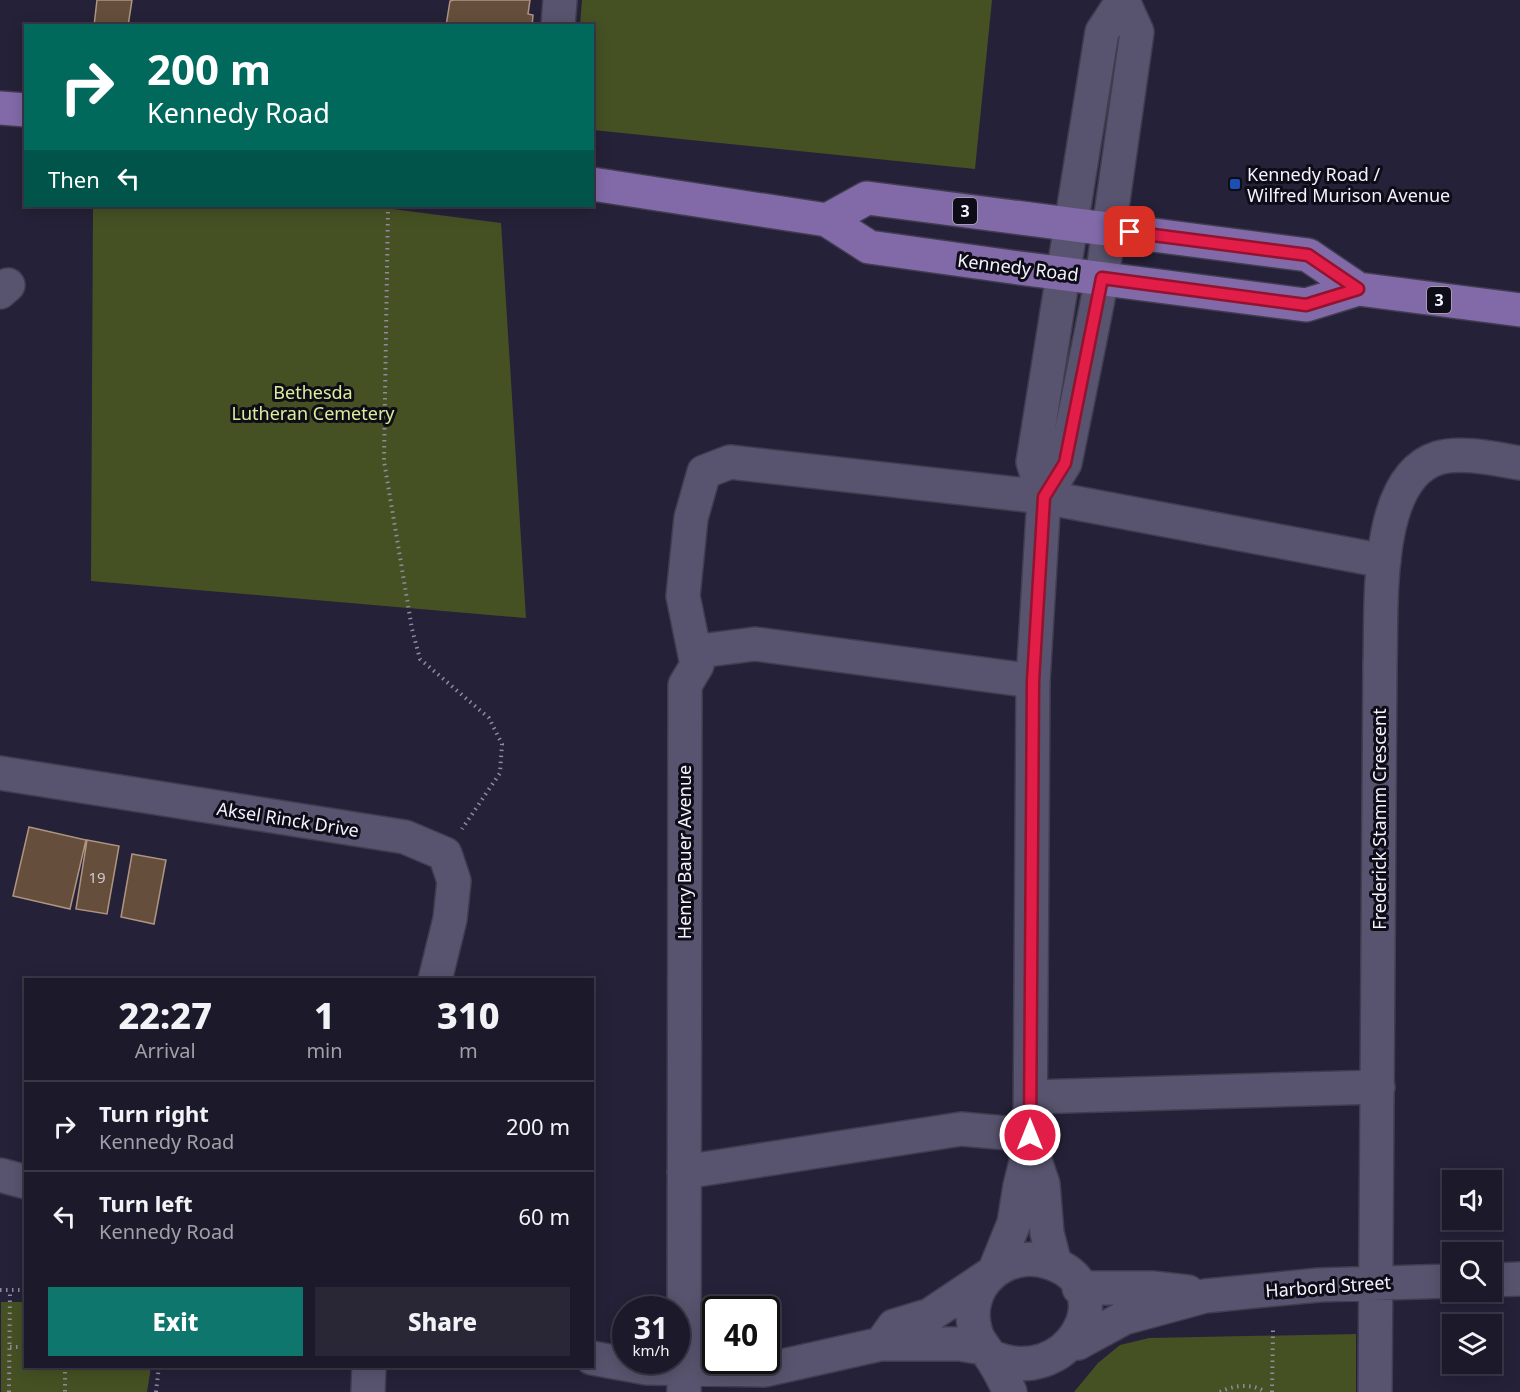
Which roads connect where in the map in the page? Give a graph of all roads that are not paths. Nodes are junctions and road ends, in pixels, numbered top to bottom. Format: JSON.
{"nodes":[{"id":1,"x":560,"y":0,"type":"edge"},
{"id":2,"x":1123,"y":1,"type":"edge"},
{"id":3,"x":558,"y":24,"type":"edge"},
{"id":4,"x":0,"y":108,"type":"edge"},
{"id":5,"x":24,"y":110,"type":"edge"},
{"id":6,"x":594,"y":184,"type":"edge"},
{"id":7,"x":827,"y":220,"type":"junction"},
{"id":8,"x":1072,"y":224,"type":"junction"},
{"id":9,"x":1109,"y":229,"type":"junction"},
{"id":10,"x":1064,"y":273,"type":"junction"},
{"id":11,"x":1102,"y":278,"type":"junction"},
{"id":12,"x":1358,"y":289,"type":"junction"},
{"id":13,"x":1520,"y":310,"type":"edge"},
{"id":14,"x":1520,"y":463,"type":"edge"},
{"id":15,"x":1044,"y":497,"type":"junction"},
{"id":16,"x":1384,"y":561,"type":"junction"},
{"id":17,"x":697,"y":665,"type":"junction"},
{"id":18,"x":1033,"y":681,"type":"junction"},
{"id":19,"x":0,"y":773,"type":"edge"},
{"id":20,"x":436,"y":978,"type":"edge"},
{"id":21,"x":1378,"y":1087,"type":"junction"},
{"id":22,"x":1030,"y":1097,"type":"junction"},
{"id":23,"x":1030,"y":1141,"type":"junction"},
{"id":24,"x":684,"y":1172,"type":"junction"},
{"id":25,"x":0,"y":1175,"type":"edge"},
{"id":26,"x":24,"y":1181,"type":"edge"},
{"id":27,"x":1055,"y":1264,"type":"junction"},
{"id":28,"x":992,"y":1273,"type":"junction"},
{"id":29,"x":1520,"y":1279,"type":"edge"},
{"id":30,"x":1502,"y":1280,"type":"edge"},
{"id":31,"x":1442,"y":1281,"type":"edge"},
{"id":32,"x":1376,"y":1282,"type":"junction"},
{"id":33,"x":1079,"y":1288,"type":"junction"},
{"id":34,"x":1205,"y":1296,"type":"junction"},
{"id":35,"x":881,"y":1344,"type":"junction"},
{"id":36,"x":1071,"y":1351,"type":"junction"},
{"id":37,"x":987,"y":1352,"type":"junction"},
{"id":38,"x":594,"y":1358,"type":"edge"},
{"id":39,"x":369,"y":1368,"type":"edge"},
{"id":40,"x":684,"y":1380,"type":"edge"},
{"id":41,"x":368,"y":1392,"type":"edge"},
{"id":42,"x":1010,"y":1392,"type":"edge"},
{"id":43,"x":1052,"y":1392,"type":"edge"},
{"id":44,"x":1375,"y":1392,"type":"edge"}],
"edges":[{"from":1,"to":3,"type":"street"},
{"from":2,"to":8,"type":"street"},
{"from":2,"to":9,"type":"street"},
{"from":4,"to":5,"type":"main road"},
{"from":6,"to":7,"type":"main road","name":"Kennedy Road","number":"3"},
{"from":7,"to":8,"type":"main road","name":"Kennedy Road","number":"3"},
{"from":7,"to":10,"type":"main road","name":"Kennedy Road","number":"3"},
{"from":8,"to":9,"type":"main road","name":"Kennedy Road","number":"3"},
{"from":8,"to":10,"type":"street"},
{"from":9,"to":11,"type":"street"},
{"from":9,"to":12,"type":"main road","name":"Kennedy Road","number":"3"},
{"from":10,"to":11,"type":"main road","name":"Kennedy Road","number":"3"},
{"from":10,"to":15,"type":"street"},
{"from":11,"to":12,"type":"main road","name":"Kennedy Road","number":"3"},
{"from":11,"to":15,"type":"street"},
{"from":12,"to":13,"type":"main road","name":"Kennedy Road","number":"3"},
{"from":14,"to":16,"type":"street","name":"Frederick Stamm Crescent"},
{"from":15,"to":16,"type":"street"},
{"from":15,"to":17,"type":"street"},
{"from":15,"to":18,"type":"street"},
{"from":16,"to":21,"type":"street","name":"Frederick Stamm Crescent"},
{"from":17,"to":18,"type":"street","name":"Henry Bauer Avenue"},
{"from":17,"to":24,"type":"street","name":"Henry Bauer Avenue"},
{"from":18,"to":22,"type":"street"},
{"from":19,"to":20,"type":"street","name":"Aksel Rinck Drive"},
{"from":21,"to":22,"type":"street"},
{"from":21,"to":32,"type":"street","name":"Frederick Stamm Crescent"},
{"from":22,"to":23,"type":"street"},
{"from":23,"to":24,"type":"street"},
{"from":23,"to":27,"type":"street"},
{"from":23,"to":28,"type":"street"},
{"from":24,"to":40,"type":"street","name":"Henry Bauer Avenue"},
{"from":25,"to":26,"type":"street"},
{"from":27,"to":28,"type":"street"},
{"from":27,"to":33,"type":"street"},
{"from":28,"to":35,"type":"street"},
{"from":28,"to":37,"type":"street"},
{"from":29,"to":30,"type":"street"},
{"from":31,"to":32,"type":"street","name":"Harbord Street"},
{"from":32,"to":34,"type":"street","name":"Harbord Street"},
{"from":32,"to":44,"type":"street","name":"Frederick Stamm Crescent"},
{"from":33,"to":34,"type":"street","name":"Harbord Street"},
{"from":33,"to":36,"type":"street"},
{"from":34,"to":36,"type":"street","name":"Harbord Street"},
{"from":35,"to":37,"type":"street"},
{"from":35,"to":40,"type":"street"},
{"from":36,"to":37,"type":"street"},
{"from":36,"to":43,"type":"street"},
{"from":37,"to":42,"type":"street"},
{"from":38,"to":40,"type":"street"},
{"from":39,"to":41,"type":"street"}]}
